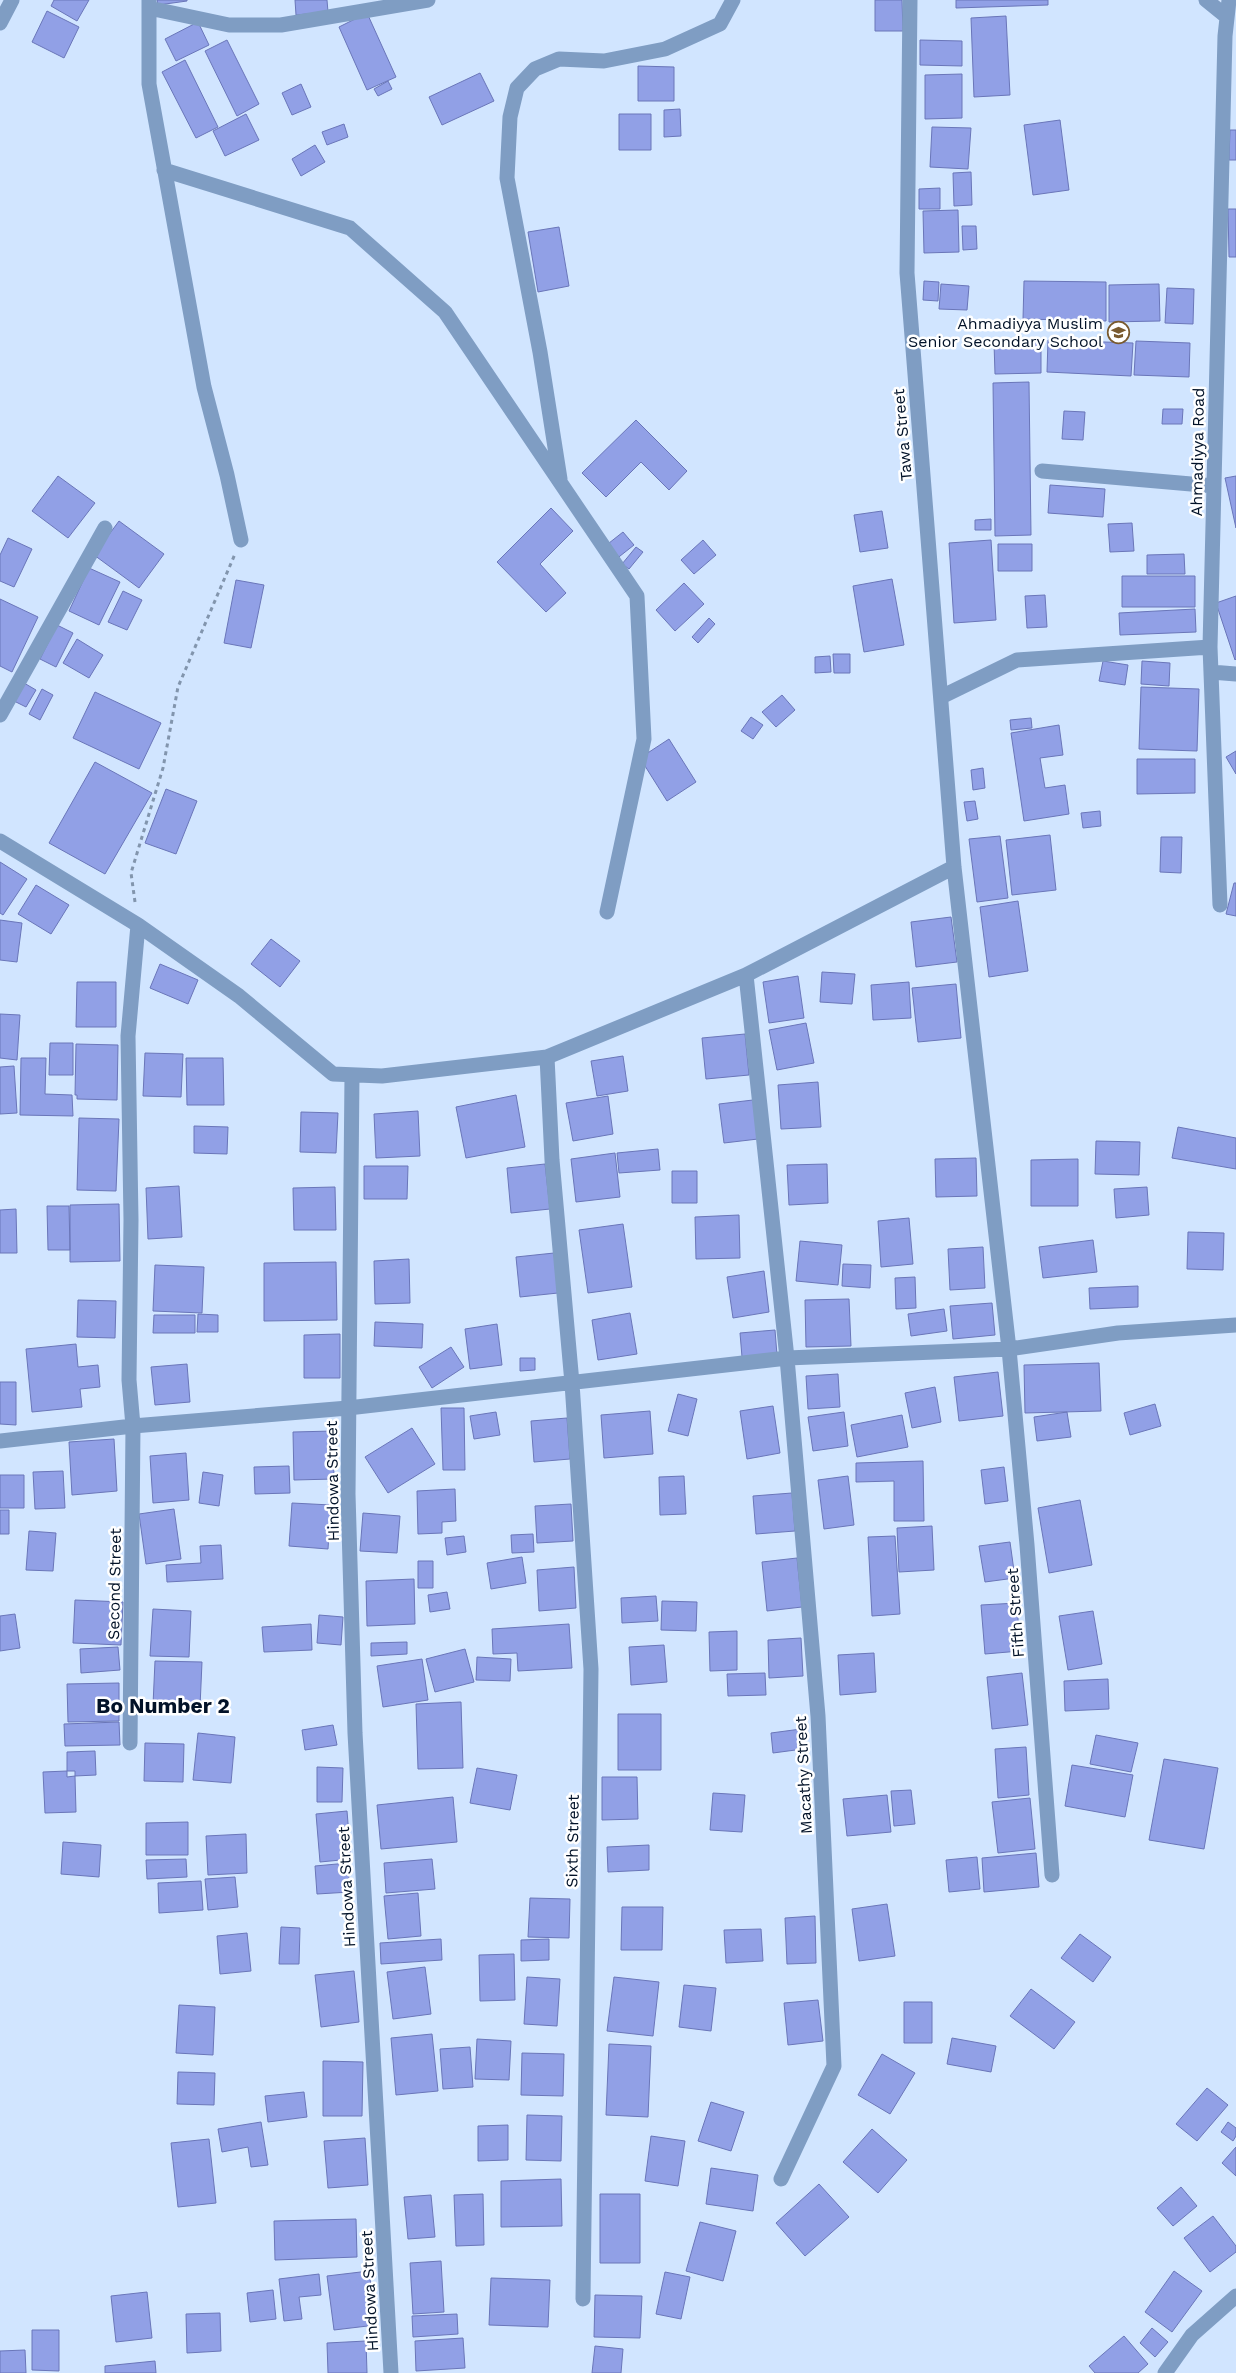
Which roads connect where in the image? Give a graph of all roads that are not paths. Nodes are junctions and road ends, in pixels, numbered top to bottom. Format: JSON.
{"nodes":[{"id":1,"x":12,"y":0,"type":"edge"},
{"id":2,"x":428,"y":0,"type":"edge"},
{"id":3,"x":734,"y":0,"type":"edge"},
{"id":4,"x":910,"y":0,"type":"edge"},
{"id":5,"x":1206,"y":0,"type":"edge"},
{"id":6,"x":1229,"y":0,"type":"edge"},
{"id":7,"x":149,"y":4,"type":"edge"},
{"id":8,"x":1227,"y":17,"type":"junction"},
{"id":9,"x":0,"y":23,"type":"edge"},
{"id":10,"x":1230,"y":35,"type":"edge"},
{"id":11,"x":164,"y":170,"type":"junction"},
{"id":12,"x":1042,"y":470,"type":"dead end"},
{"id":13,"x":561,"y":485,"type":"junction"},
{"id":14,"x":1214,"y":486,"type":"junction"},
{"id":15,"x":105,"y":528,"type":"dead end"},
{"id":16,"x":241,"y":540,"type":"road end"},
{"id":17,"x":1210,"y":647,"type":"junction"},
{"id":18,"x":1211,"y":672,"type":"junction"},
{"id":19,"x":1236,"y":674,"type":"edge"},
{"id":20,"x":941,"y":697,"type":"junction"},
{"id":21,"x":0,"y":716,"type":"edge"},
{"id":22,"x":0,"y":841,"type":"edge"},
{"id":23,"x":954,"y":867,"type":"junction"},
{"id":24,"x":1220,"y":905,"type":"dead end"},
{"id":25,"x":607,"y":912,"type":"dead end"},
{"id":26,"x":138,"y":925,"type":"junction"},
{"id":27,"x":746,"y":975,"type":"junction"},
{"id":28,"x":548,"y":1057,"type":"junction"},
{"id":29,"x":352,"y":1075,"type":"junction"},
{"id":30,"x":1236,"y":1325,"type":"edge"},
{"id":31,"x":1008,"y":1349,"type":"junction"},
{"id":32,"x":787,"y":1358,"type":"junction"},
{"id":33,"x":572,"y":1383,"type":"junction"},
{"id":34,"x":349,"y":1403,"type":"junction"},
{"id":35,"x":133,"y":1426,"type":"junction"},
{"id":36,"x":0,"y":1441,"type":"edge"},
{"id":37,"x":130,"y":1743,"type":"dead end"},
{"id":38,"x":1052,"y":1875,"type":"dead end"},
{"id":39,"x":781,"y":2179,"type":"dead end"},
{"id":40,"x":1236,"y":2296,"type":"edge"},
{"id":41,"x":583,"y":2300,"type":"dead end"},
{"id":42,"x":391,"y":2373,"type":"edge"},
{"id":43,"x":1165,"y":2373,"type":"edge"}],
"edges":[{"from":1,"to":9,"type":"street"},
{"from":2,"to":7,"type":"street"},
{"from":3,"to":13,"type":"street"},
{"from":4,"to":20,"type":"street","name":"Tawa Street"},
{"from":5,"to":8,"type":"street"},
{"from":6,"to":8,"type":"street","name":"Ahmadiyya Road"},
{"from":7,"to":11,"type":"street"},
{"from":8,"to":10,"type":"street","name":"Ahmadiyya Road"},
{"from":10,"to":14,"type":"street","name":"Ahmadiyya Road"},
{"from":11,"to":13,"type":"street"},
{"from":11,"to":16,"type":"street"},
{"from":12,"to":14,"type":"street"},
{"from":13,"to":25,"type":"street"},
{"from":14,"to":17,"type":"street","name":"Ahmadiyya Road"},
{"from":15,"to":21,"type":"street"},
{"from":17,"to":18,"type":"street","name":"Ahmadiyya Road"},
{"from":17,"to":20,"type":"street"},
{"from":18,"to":19,"type":"street"},
{"from":18,"to":24,"type":"street","name":"Ahmadiyya Road"},
{"from":20,"to":23,"type":"street","name":"Tawa Street"},
{"from":22,"to":26,"type":"street"},
{"from":23,"to":27,"type":"street"},
{"from":23,"to":31,"type":"street","name":"Fifth Street"},
{"from":26,"to":29,"type":"street"},
{"from":26,"to":35,"type":"street","name":"Second Street"},
{"from":27,"to":28,"type":"street"},
{"from":27,"to":32,"type":"street","name":"Macathy Street"},
{"from":28,"to":29,"type":"street"},
{"from":28,"to":33,"type":"street","name":"Sixth Street"},
{"from":29,"to":34,"type":"street","name":"Hindowa Street"},
{"from":30,"to":31,"type":"street"},
{"from":31,"to":32,"type":"street"},
{"from":31,"to":38,"type":"street","name":"Fifth Street"},
{"from":32,"to":33,"type":"street"},
{"from":32,"to":39,"type":"street","name":"Macathy Street"},
{"from":33,"to":34,"type":"street"},
{"from":33,"to":41,"type":"street","name":"Sixth Street"},
{"from":34,"to":35,"type":"street"},
{"from":34,"to":42,"type":"street","name":"Hindowa Street"},
{"from":35,"to":36,"type":"street"},
{"from":35,"to":37,"type":"street","name":"Second Street"},
{"from":40,"to":43,"type":"street"}]}
